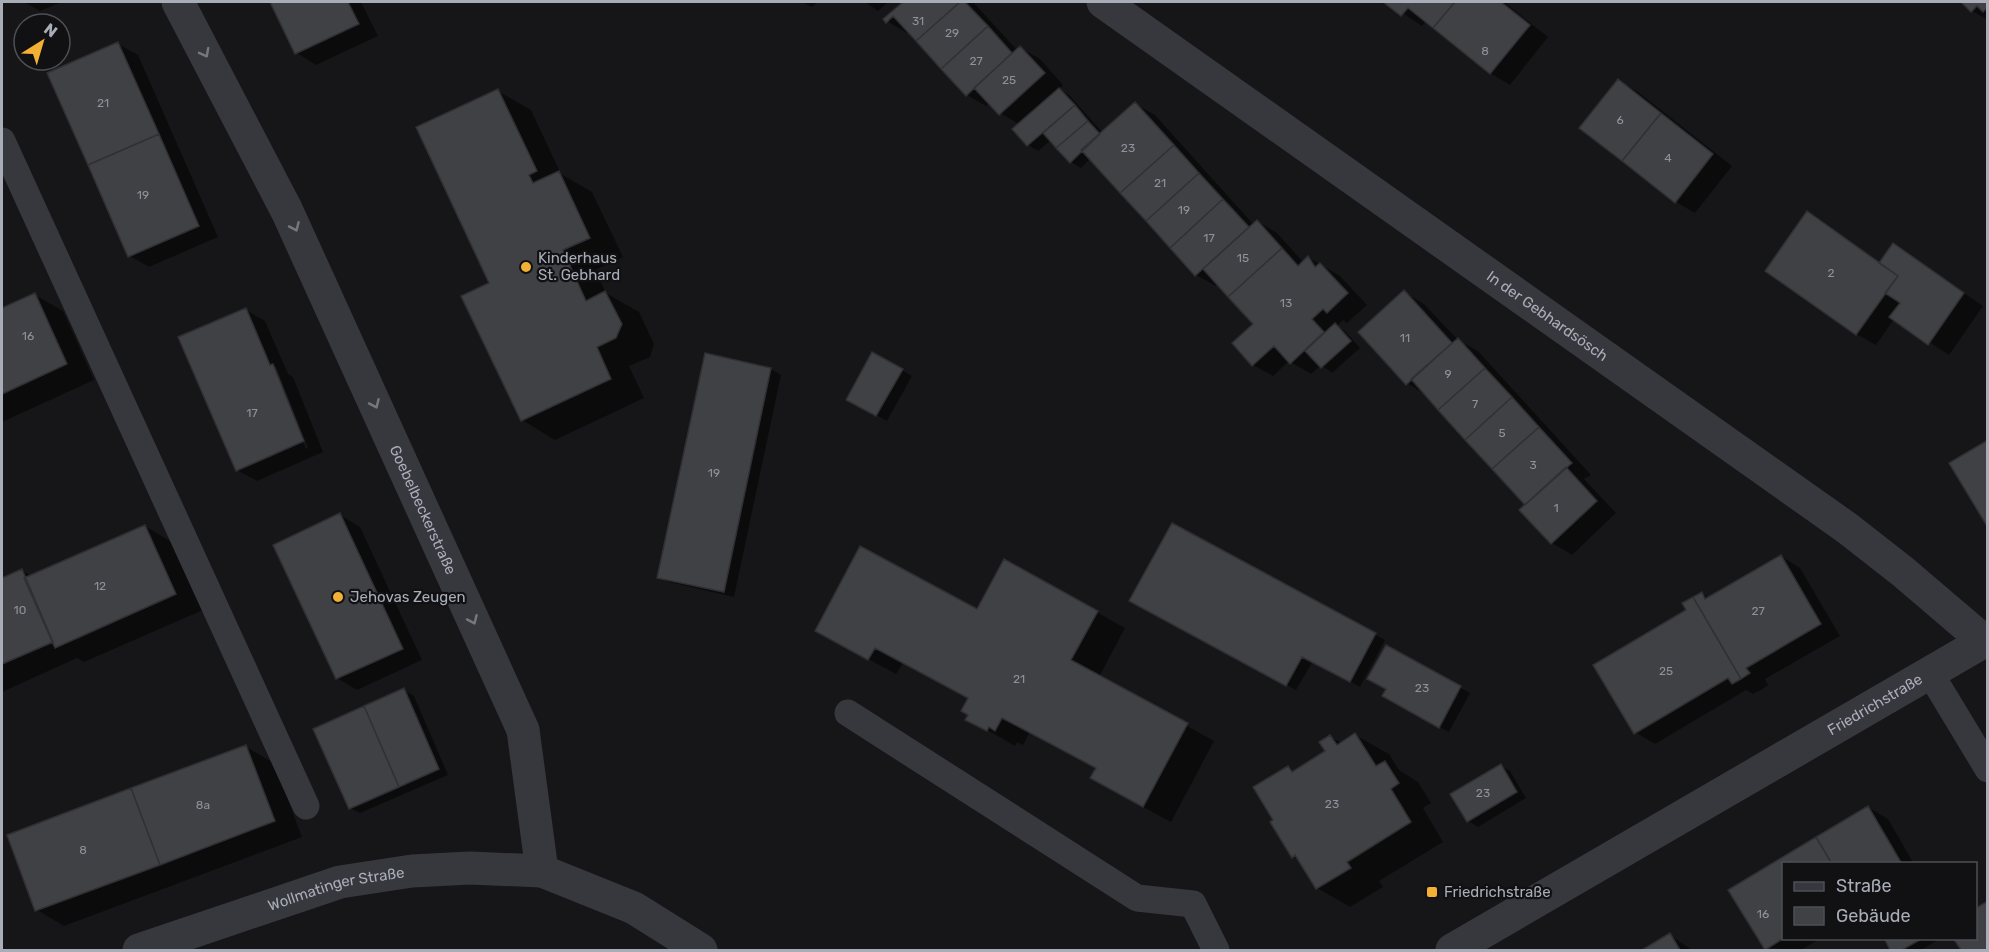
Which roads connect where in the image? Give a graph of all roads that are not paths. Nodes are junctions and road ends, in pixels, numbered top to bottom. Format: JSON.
{"nodes":[{"id":1,"x":178,"y":2,"type":"edge"},
{"id":2,"x":1103,"y":2,"type":"edge"},
{"id":3,"x":2,"y":141,"type":"edge"},
{"id":4,"x":1986,"y":640,"type":"edge"},
{"id":5,"x":1930,"y":673,"type":"junction"},
{"id":6,"x":848,"y":713,"type":"dead end"},
{"id":7,"x":1988,"y":769,"type":"edge"},
{"id":8,"x":306,"y":806,"type":"dead end"},
{"id":9,"x":542,"y":871,"type":"junction"},
{"id":10,"x":139,"y":951,"type":"edge"},
{"id":11,"x":701,"y":951,"type":"edge"},
{"id":12,"x":1216,"y":951,"type":"edge"},
{"id":13,"x":1452,"y":951,"type":"edge"}],
"edges":[{"from":1,"to":9,"type":"street","name":"Goebelbeckerstraße","one_way":true},
{"from":2,"to":4,"type":"street","name":"In der Gebhardsösch"},
{"from":3,"to":8,"type":"lane"},
{"from":4,"to":5,"type":"street","name":"Friedrichstraße"},
{"from":5,"to":7,"type":"lane"},
{"from":5,"to":13,"type":"street","name":"Friedrichstraße"},
{"from":6,"to":12,"type":"lane"},
{"from":9,"to":10,"type":"street","name":"Wollmatinger Straße"},
{"from":9,"to":11,"type":"street"}]}
